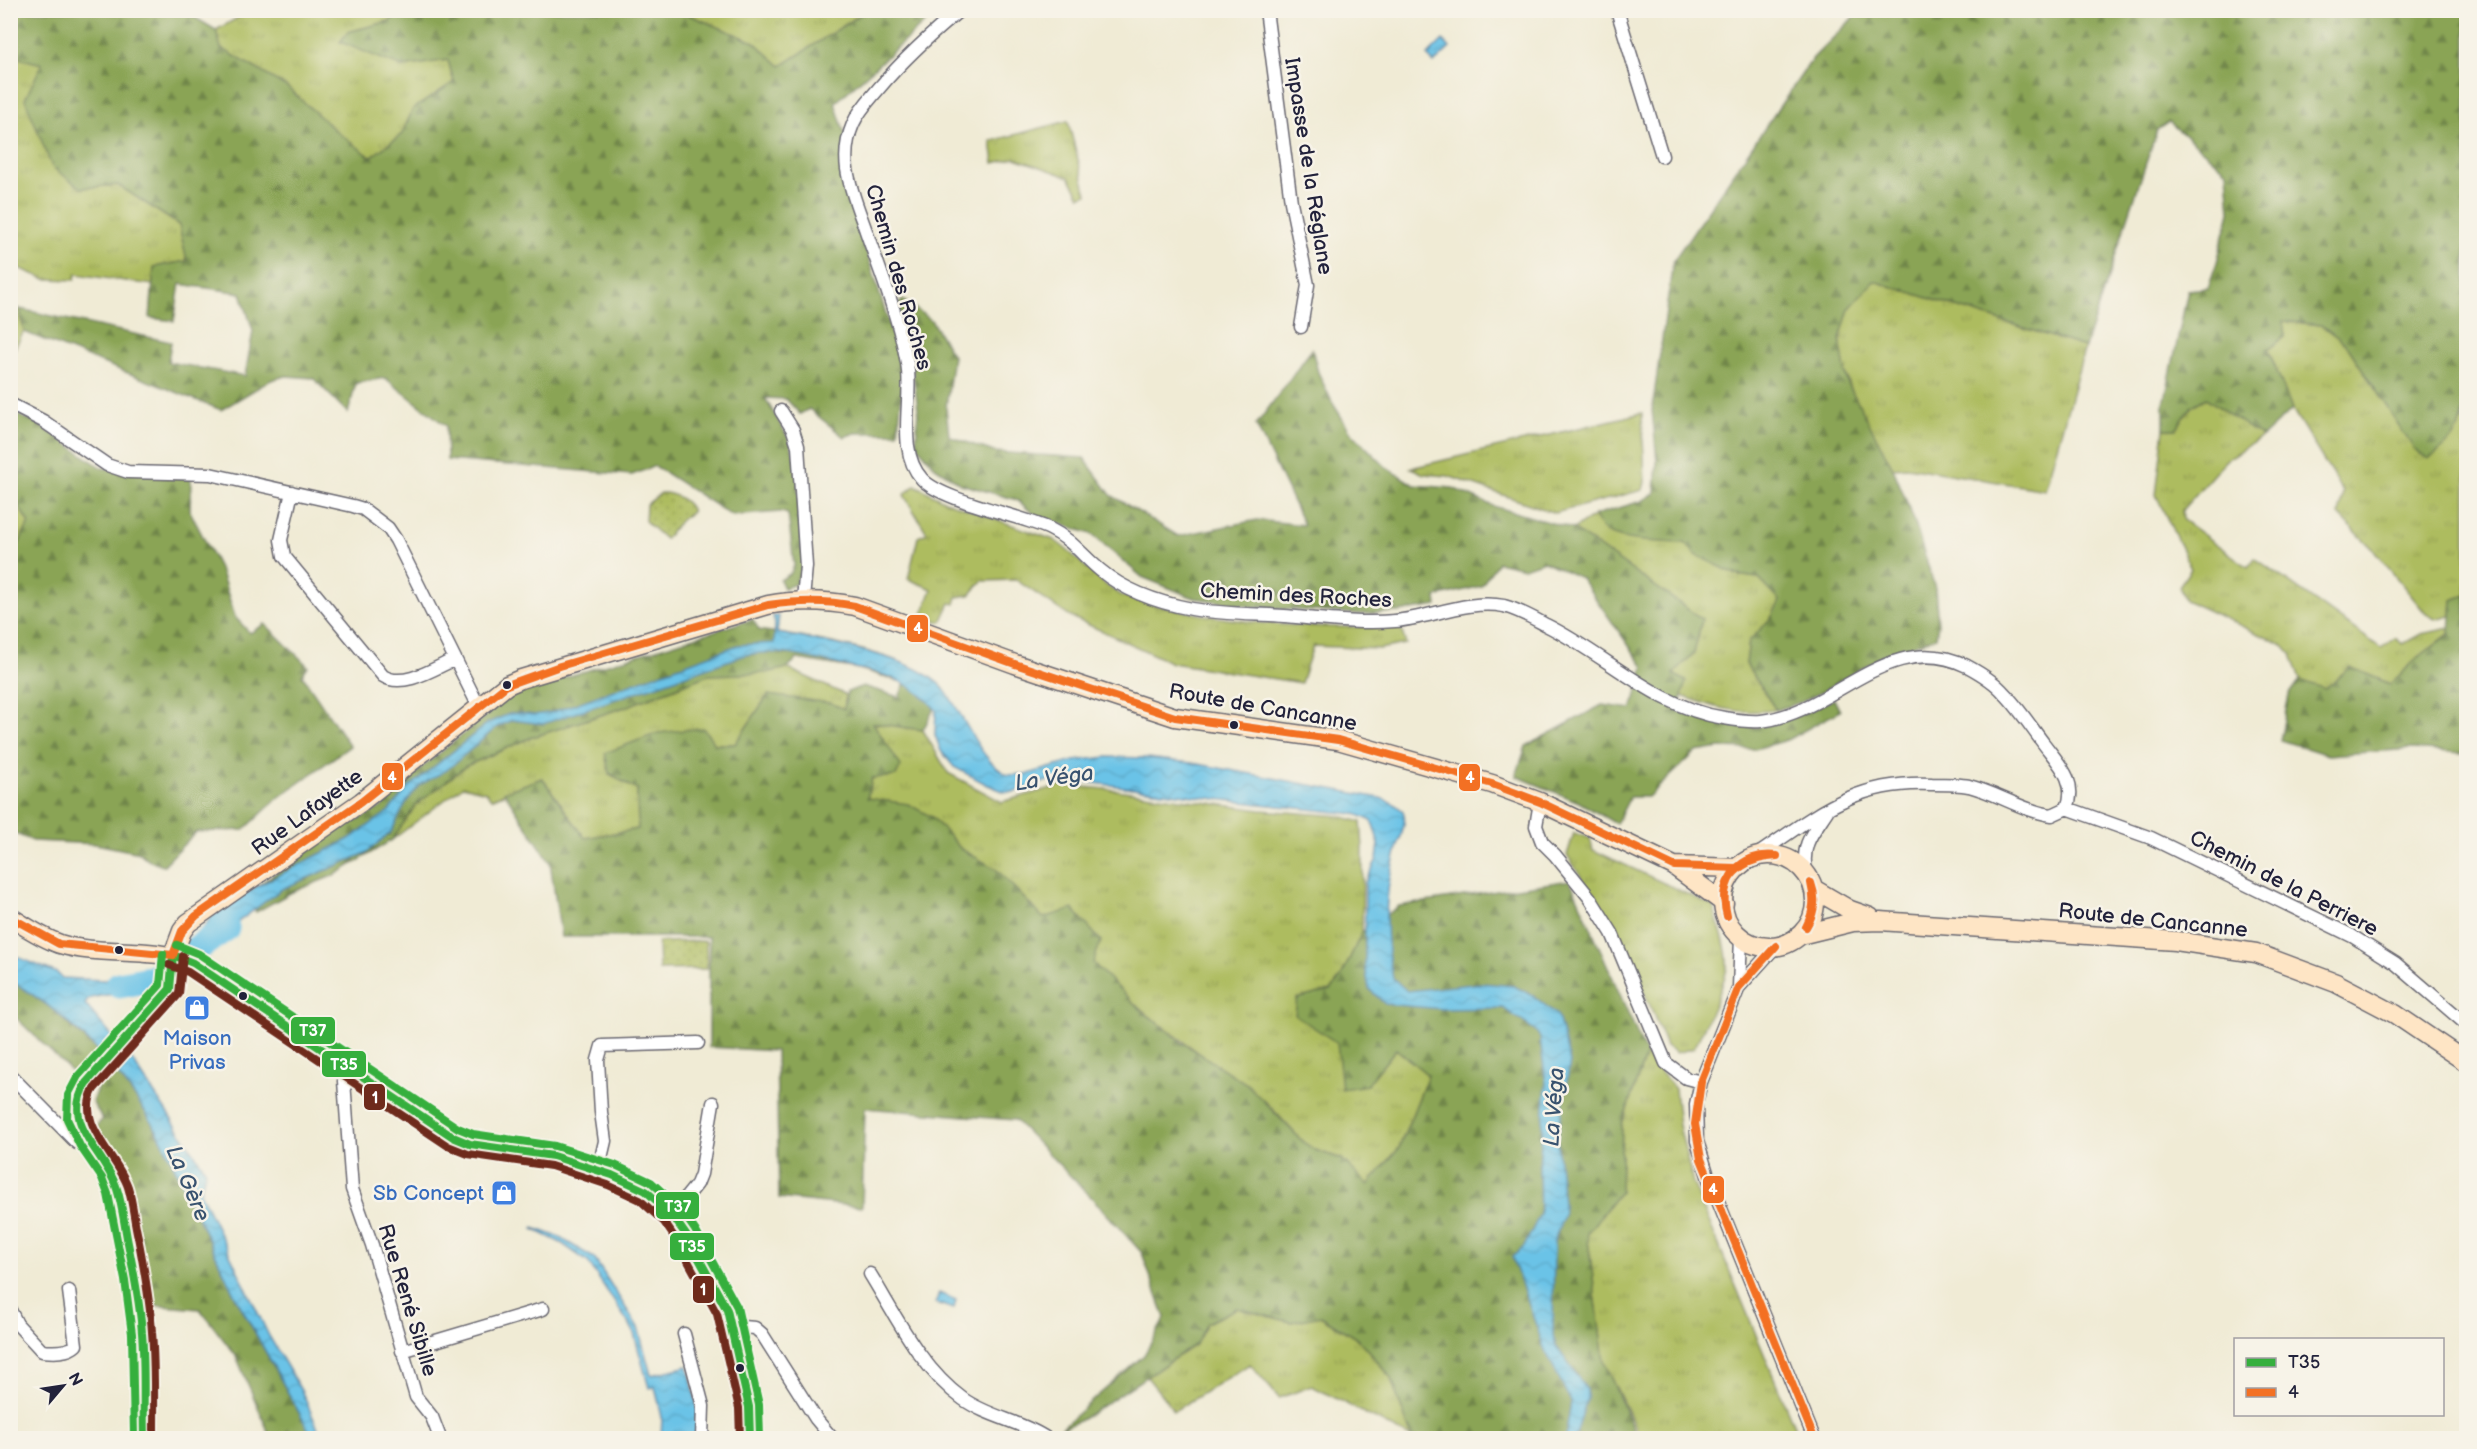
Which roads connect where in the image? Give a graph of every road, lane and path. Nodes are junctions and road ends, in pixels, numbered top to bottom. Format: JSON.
{"nodes":[{"id":1,"x":960,"y":10,"type":"edge"},
{"id":2,"x":1266,"y":10,"type":"edge"},
{"id":3,"x":1617,"y":10,"type":"edge"},
{"id":4,"x":1662,"y":156,"type":"dead end"},
{"id":5,"x":1301,"y":327,"type":"dead end"},
{"id":6,"x":10,"y":404,"type":"edge"},
{"id":7,"x":781,"y":411,"type":"dead end"},
{"id":8,"x":292,"y":492,"type":"junction"},
{"id":9,"x":803,"y":600,"type":"junction"},
{"id":10,"x":455,"y":659,"type":"junction"},
{"id":11,"x":479,"y":707,"type":"junction"},
{"id":12,"x":1540,"y":802,"type":"junction"},
{"id":13,"x":1831,"y":805,"type":"junction"},
{"id":14,"x":2067,"y":808,"type":"junction"},
{"id":15,"x":1754,"y":857,"type":"junction"},
{"id":16,"x":1674,"y":866,"type":"junction"},
{"id":17,"x":1738,"y":868,"type":"junction"},
{"id":18,"x":1806,"y":872,"type":"junction"},
{"id":19,"x":1814,"y":889,"type":"junction"},
{"id":20,"x":1724,"y":903,"type":"junction"},
{"id":21,"x":10,"y":918,"type":"edge"},
{"id":22,"x":1880,"y":921,"type":"junction"},
{"id":23,"x":1800,"y":936,"type":"junction"},
{"id":24,"x":1741,"y":937,"type":"junction"},
{"id":25,"x":1776,"y":946,"type":"junction"},
{"id":26,"x":173,"y":955,"type":"junction"},
{"id":27,"x":1739,"y":987,"type":"junction"},
{"id":28,"x":2466,"y":1024,"type":"edge"},
{"id":29,"x":698,"y":1043,"type":"dead end"},
{"id":30,"x":2466,"y":1062,"type":"edge"},
{"id":31,"x":351,"y":1067,"type":"junction"},
{"id":32,"x":10,"y":1075,"type":"edge"},
{"id":33,"x":1701,"y":1082,"type":"junction"},
{"id":34,"x":713,"y":1103,"type":"dead end"},
{"id":35,"x":89,"y":1141,"type":"junction"},
{"id":36,"x":598,"y":1171,"type":"junction"},
{"id":37,"x":672,"y":1215,"type":"junction"},
{"id":38,"x":870,"y":1274,"type":"dead end"},
{"id":39,"x":69,"y":1291,"type":"dead end"},
{"id":40,"x":543,"y":1309,"type":"dead end"},
{"id":41,"x":10,"y":1310,"type":"edge"},
{"id":42,"x":732,"y":1326,"type":"junction"},
{"id":43,"x":684,"y":1334,"type":"dead end"},
{"id":44,"x":402,"y":1351,"type":"junction"},
{"id":45,"x":144,"y":1438,"type":"edge"},
{"id":46,"x":440,"y":1438,"type":"edge"},
{"id":47,"x":702,"y":1438,"type":"edge"},
{"id":48,"x":750,"y":1438,"type":"edge"},
{"id":49,"x":832,"y":1438,"type":"edge"},
{"id":50,"x":1046,"y":1438,"type":"edge"},
{"id":51,"x":1814,"y":1438,"type":"edge"}],
"edges":[{"from":1,"to":14,"type":"street","name":"Chemin des Roches"},
{"from":2,"to":5,"type":"street","name":"Impasse de la Réglane"},
{"from":3,"to":4,"type":"street"},
{"from":6,"to":8,"type":"street"},
{"from":7,"to":9,"type":"street"},
{"from":8,"to":10,"type":"street"},
{"from":8,"to":10,"type":"street"},
{"from":9,"to":11,"type":"main road","name":"Rue Lafayette"},
{"from":9,"to":12,"type":"main road","name":"Route de Cancanne"},
{"from":10,"to":11,"type":"street"},
{"from":11,"to":26,"type":"main road","name":"Rue Lafayette"},
{"from":12,"to":16,"type":"main road","name":"Route de Cancanne"},
{"from":12,"to":33,"type":"street"},
{"from":13,"to":14,"type":"street"},
{"from":13,"to":15,"type":"street"},
{"from":13,"to":18,"type":"street"},
{"from":14,"to":28,"type":"street","name":"Chemin de la Perriere"},
{"from":15,"to":17,"type":"main road"},
{"from":15,"to":18,"type":"main road"},
{"from":16,"to":17,"type":"main road","name":"Route de Cancanne"},
{"from":16,"to":20,"type":"main road","name":"Route de Cancanne"},
{"from":17,"to":20,"type":"main road"},
{"from":18,"to":19,"type":"main road"},
{"from":19,"to":22,"type":"main road","name":"Route de Cancanne"},
{"from":19,"to":23,"type":"main road"},
{"from":20,"to":24,"type":"main road"},
{"from":21,"to":26,"type":"main road"},
{"from":22,"to":23,"type":"main road","name":"Route de Cancanne"},
{"from":22,"to":30,"type":"main road","name":"Route de Cancanne"},
{"from":23,"to":25,"type":"main road"},
{"from":24,"to":25,"type":"main road"},
{"from":24,"to":27,"type":"street"},
{"from":25,"to":27,"type":"street"},
{"from":26,"to":31,"type":"main road"},
{"from":26,"to":35,"type":"main road","name":"Rue Lafayette"},
{"from":27,"to":33,"type":"street"},
{"from":29,"to":36,"type":"street"},
{"from":31,"to":36,"type":"main road"},
{"from":31,"to":44,"type":"street","name":"Rue René Sibille"},
{"from":32,"to":35,"type":"street"},
{"from":33,"to":51,"type":"street"},
{"from":34,"to":37,"type":"street"},
{"from":35,"to":45,"type":"main road"},
{"from":36,"to":37,"type":"main road"},
{"from":37,"to":42,"type":"main road"},
{"from":38,"to":50,"type":"street"},
{"from":39,"to":41,"type":"street"},
{"from":40,"to":44,"type":"street"},
{"from":42,"to":48,"type":"main road"},
{"from":42,"to":49,"type":"street"},
{"from":43,"to":47,"type":"street"},
{"from":44,"to":46,"type":"street","name":"Rue René Sibille"}]}
